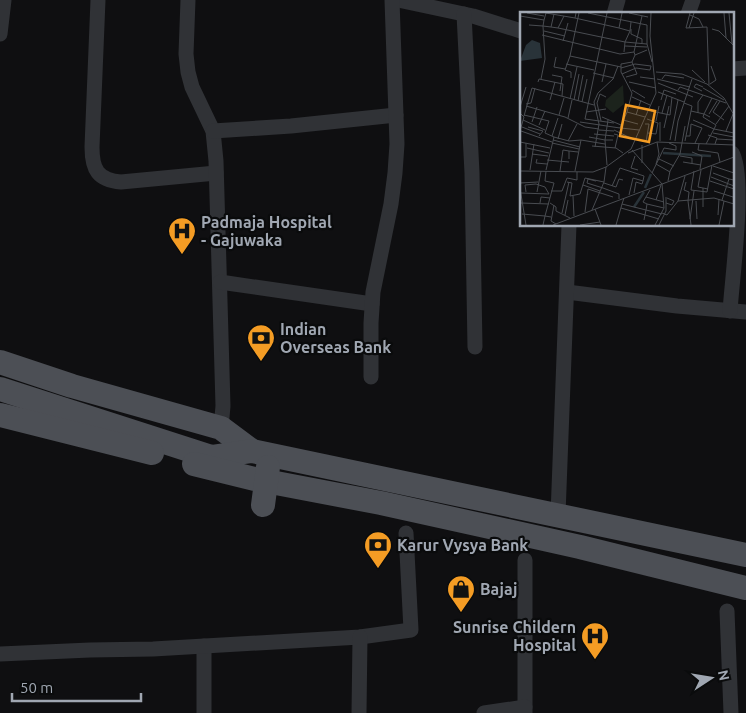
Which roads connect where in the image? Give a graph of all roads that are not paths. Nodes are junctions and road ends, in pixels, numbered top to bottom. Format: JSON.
{"nodes":[{"id":1,"x":4,"y":0,"type":"edge"},
{"id":2,"x":98,"y":0,"type":"edge"},
{"id":3,"x":188,"y":0,"type":"edge"},
{"id":4,"x":392,"y":0,"type":"edge"},
{"id":5,"x":398,"y":0,"type":"edge"},
{"id":6,"x":464,"y":14,"type":"junction"},
{"id":7,"x":520,"y":31,"type":"edge"},
{"id":8,"x":0,"y":34,"type":"edge"},
{"id":9,"x":396,"y":115,"type":"junction"},
{"id":10,"x":213,"y":131,"type":"junction"},
{"id":11,"x":734,"y":157,"type":"edge"},
{"id":12,"x":216,"y":173,"type":"junction"},
{"id":13,"x":569,"y":226,"type":"edge"},
{"id":14,"x":220,"y":282,"type":"junction"},
{"id":15,"x":567,"y":292,"type":"junction"},
{"id":16,"x":372,"y":304,"type":"junction"},
{"id":17,"x":730,"y":311,"type":"junction"},
{"id":18,"x":746,"y":312,"type":"edge"},
{"id":19,"x":475,"y":347,"type":"dead end"},
{"id":20,"x":0,"y":362,"type":"edge"},
{"id":21,"x":371,"y":378,"type":"dead end"},
{"id":22,"x":0,"y":389,"type":"edge"},
{"id":23,"x":0,"y":414,"type":"edge"},
{"id":24,"x":221,"y":428,"type":"junction"},
{"id":25,"x":260,"y":453,"type":"junction"},
{"id":26,"x":266,"y":481,"type":"junction"},
{"id":27,"x":263,"y":505,"type":"dead end"},
{"id":28,"x":558,"y":516,"type":"junction"},
{"id":29,"x":406,"y":533,"type":"dead end"},
{"id":30,"x":746,"y":555,"type":"edge"},
{"id":31,"x":525,"y":560,"type":"dead end"},
{"id":32,"x":746,"y":588,"type":"edge"},
{"id":33,"x":727,"y":610,"type":"dead end"},
{"id":34,"x":360,"y":637,"type":"junction"},
{"id":35,"x":204,"y":646,"type":"junction"},
{"id":36,"x":0,"y":654,"type":"edge"},
{"id":37,"x":525,"y":710,"type":"edge"},
{"id":38,"x":204,"y":713,"type":"edge"},
{"id":39,"x":359,"y":713,"type":"edge"},
{"id":40,"x":484,"y":713,"type":"edge"},
{"id":41,"x":731,"y":713,"type":"edge"}],
"edges":[{"from":1,"to":8,"type":"street"},
{"from":2,"to":12,"type":"street"},
{"from":3,"to":10,"type":"street"},
{"from":4,"to":9,"type":"street"},
{"from":5,"to":6,"type":"street"},
{"from":6,"to":7,"type":"street"},
{"from":6,"to":19,"type":"street"},
{"from":9,"to":10,"type":"street"},
{"from":9,"to":16,"type":"street"},
{"from":10,"to":12,"type":"street"},
{"from":11,"to":17,"type":"street"},
{"from":12,"to":14,"type":"street"},
{"from":13,"to":15,"type":"street"},
{"from":14,"to":16,"type":"street"},
{"from":14,"to":24,"type":"street"},
{"from":15,"to":17,"type":"street"},
{"from":15,"to":28,"type":"street"},
{"from":16,"to":21,"type":"street"},
{"from":17,"to":18,"type":"street"},
{"from":20,"to":24,"type":"main road"},
{"from":22,"to":25,"type":"main road"},
{"from":23,"to":26,"type":"main road"},
{"from":24,"to":25,"type":"main road"},
{"from":25,"to":26,"type":"main road"},
{"from":25,"to":28,"type":"main road"},
{"from":26,"to":27,"type":"main road"},
{"from":26,"to":32,"type":"main road"},
{"from":28,"to":30,"type":"main road"},
{"from":29,"to":34,"type":"street"},
{"from":31,"to":37,"type":"street"},
{"from":33,"to":41,"type":"street"},
{"from":34,"to":35,"type":"street"},
{"from":34,"to":39,"type":"street"},
{"from":35,"to":36,"type":"street"},
{"from":35,"to":38,"type":"street"},
{"from":37,"to":40,"type":"street"}]}
